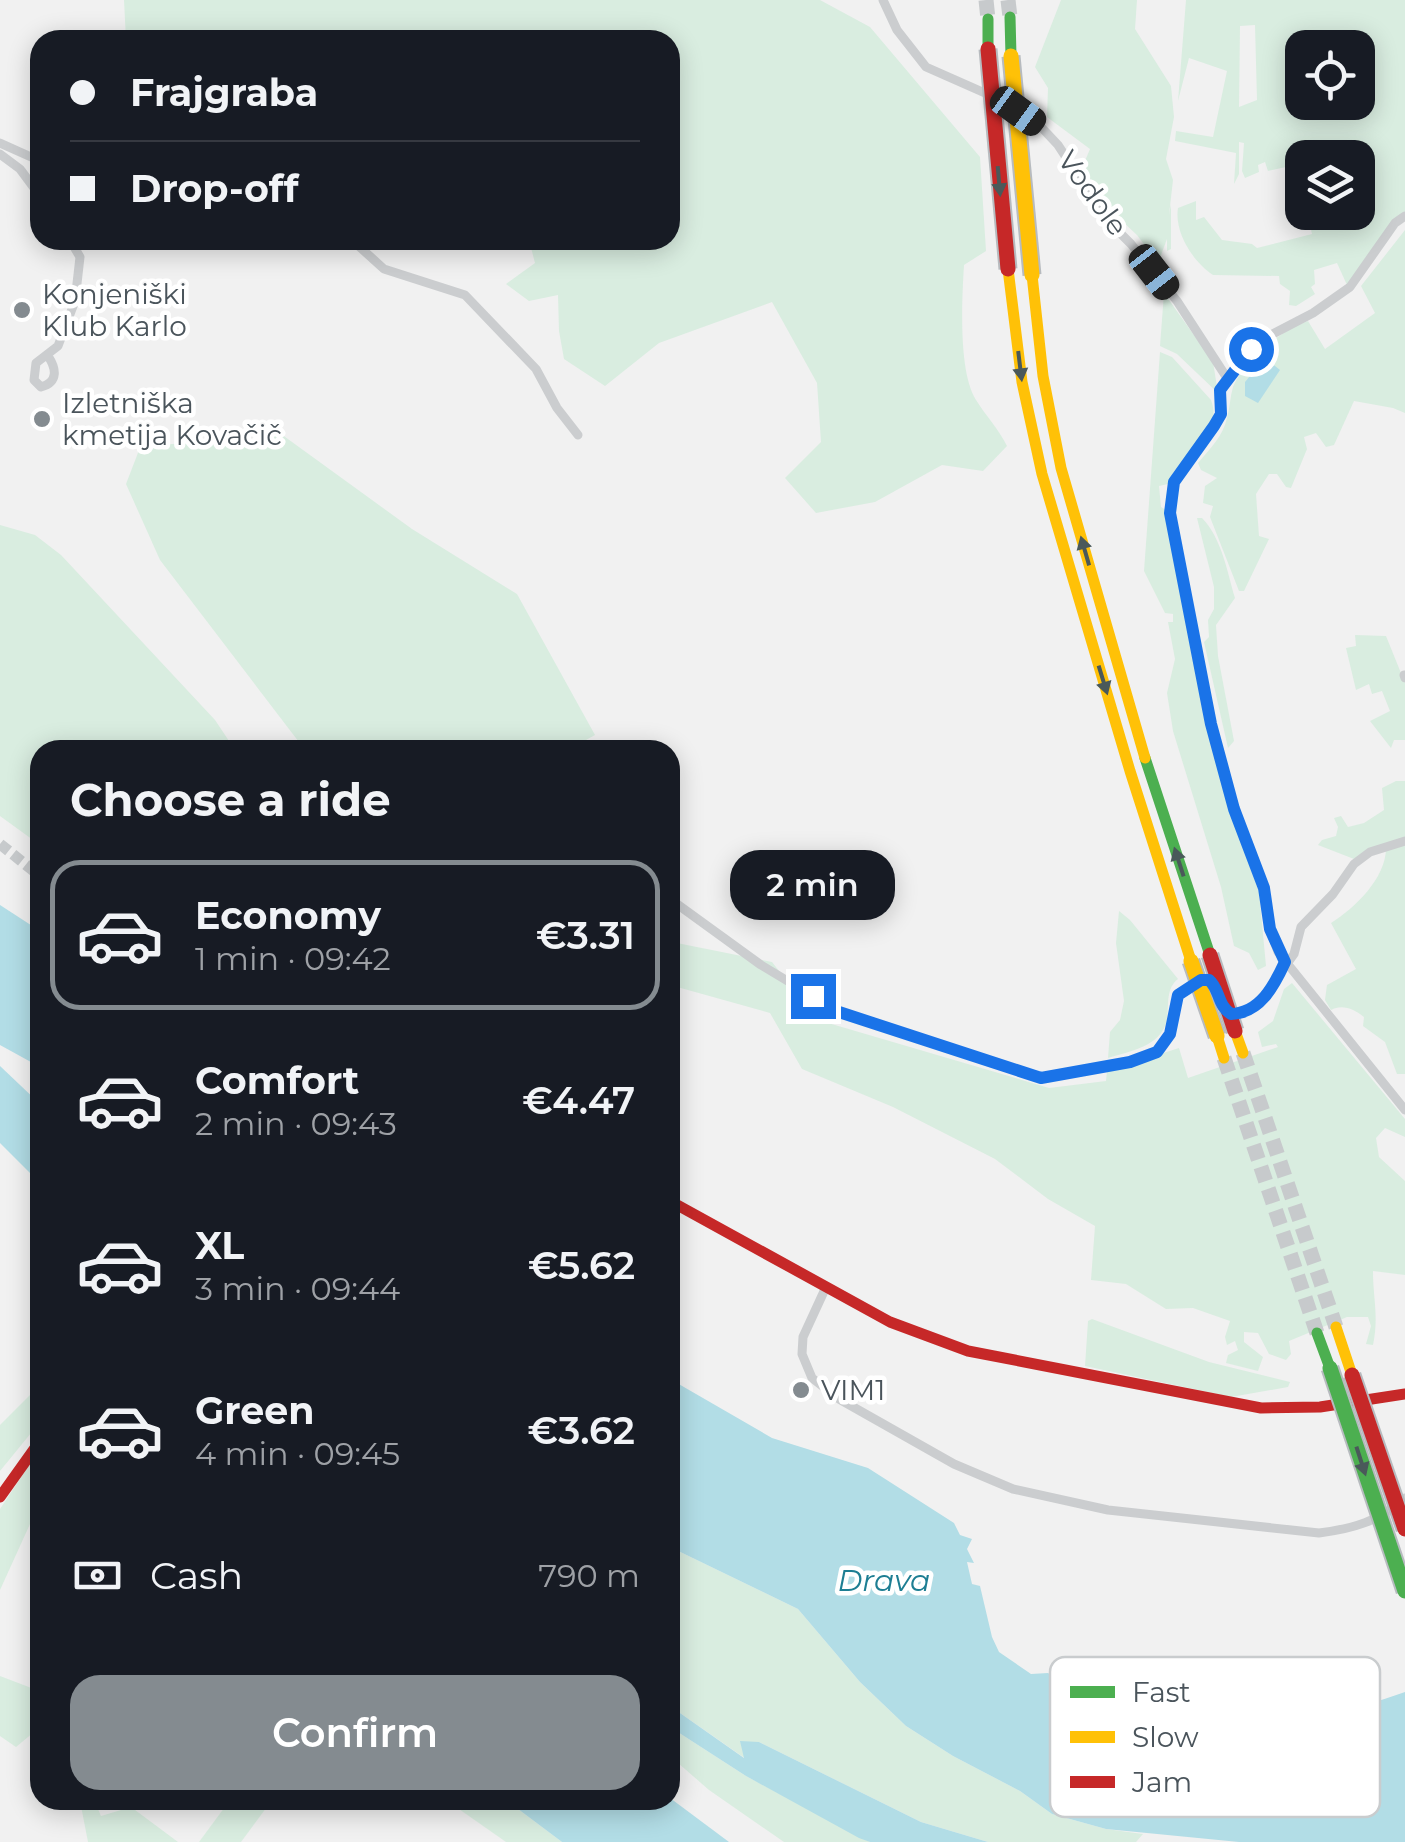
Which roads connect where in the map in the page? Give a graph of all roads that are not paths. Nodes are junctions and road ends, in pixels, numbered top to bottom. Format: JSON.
{"nodes":[{"id":1,"x":883,"y":0,"type":"edge"},
{"id":2,"x":1010,"y":18,"type":"tunnel mouth"},
{"id":3,"x":988,"y":19,"type":"tunnel mouth"},
{"id":4,"x":0,"y":143,"type":"edge"},
{"id":5,"x":0,"y":154,"type":"edge"},
{"id":6,"x":30,"y":156,"type":"edge"},
{"id":7,"x":30,"y":183,"type":"edge"},
{"id":8,"x":1405,"y":216,"type":"edge"},
{"id":9,"x":76,"y":250,"type":"edge"},
{"id":10,"x":363,"y":250,"type":"edge"},
{"id":11,"x":48,"y":356,"type":"dead end"},
{"id":12,"x":1227,"y":378,"type":"junction"},
{"id":13,"x":578,"y":434,"type":"dead end"},
{"id":14,"x":1405,"y":841,"type":"edge"},
{"id":15,"x":680,"y":906,"type":"edge"},
{"id":16,"x":1285,"y":962,"type":"junction"},
{"id":17,"x":1243,"y":1053,"type":"tunnel mouth"},
{"id":18,"x":1224,"y":1058,"type":"tunnel mouth"},
{"id":19,"x":1405,"y":1110,"type":"edge"},
{"id":20,"x":680,"y":1206,"type":"edge"},
{"id":21,"x":826,"y":1288,"type":"junction"},
{"id":22,"x":1336,"y":1326,"type":"tunnel mouth"},
{"id":23,"x":1317,"y":1333,"type":"tunnel mouth"},
{"id":24,"x":1405,"y":1394,"type":"edge"},
{"id":25,"x":30,"y":1455,"type":"edge"},
{"id":26,"x":0,"y":1497,"type":"edge"},
{"id":27,"x":1405,"y":1498,"type":"edge"},
{"id":28,"x":1405,"y":1529,"type":"edge"},
{"id":29,"x":1405,"y":1591,"type":"edge"}],
"edges":[{"from":1,"to":12,"type":"street","name":"Vodole"},
{"from":17,"to":2,"type":"main road","one_way":true,"bridge":true},
{"from":3,"to":18,"type":"main road","one_way":true,"bridge":true},
{"from":4,"to":6,"type":"street"},
{"from":5,"to":7,"type":"street"},
{"from":8,"to":12,"type":"street"},
{"from":9,"to":11,"type":"street"},
{"from":10,"to":13,"type":"street"},
{"from":12,"to":16,"type":"street"},
{"from":14,"to":16,"type":"street"},
{"from":15,"to":16,"type":"street"},
{"from":16,"to":19,"type":"street"},
{"from":20,"to":21,"type":"main road"},
{"from":21,"to":24,"type":"main road"},
{"from":21,"to":27,"type":"street"},
{"from":22,"to":28,"type":"main road","bridge":true},
{"from":23,"to":29,"type":"main road","one_way":true,"bridge":true},
{"from":25,"to":26,"type":"main road"}]}
